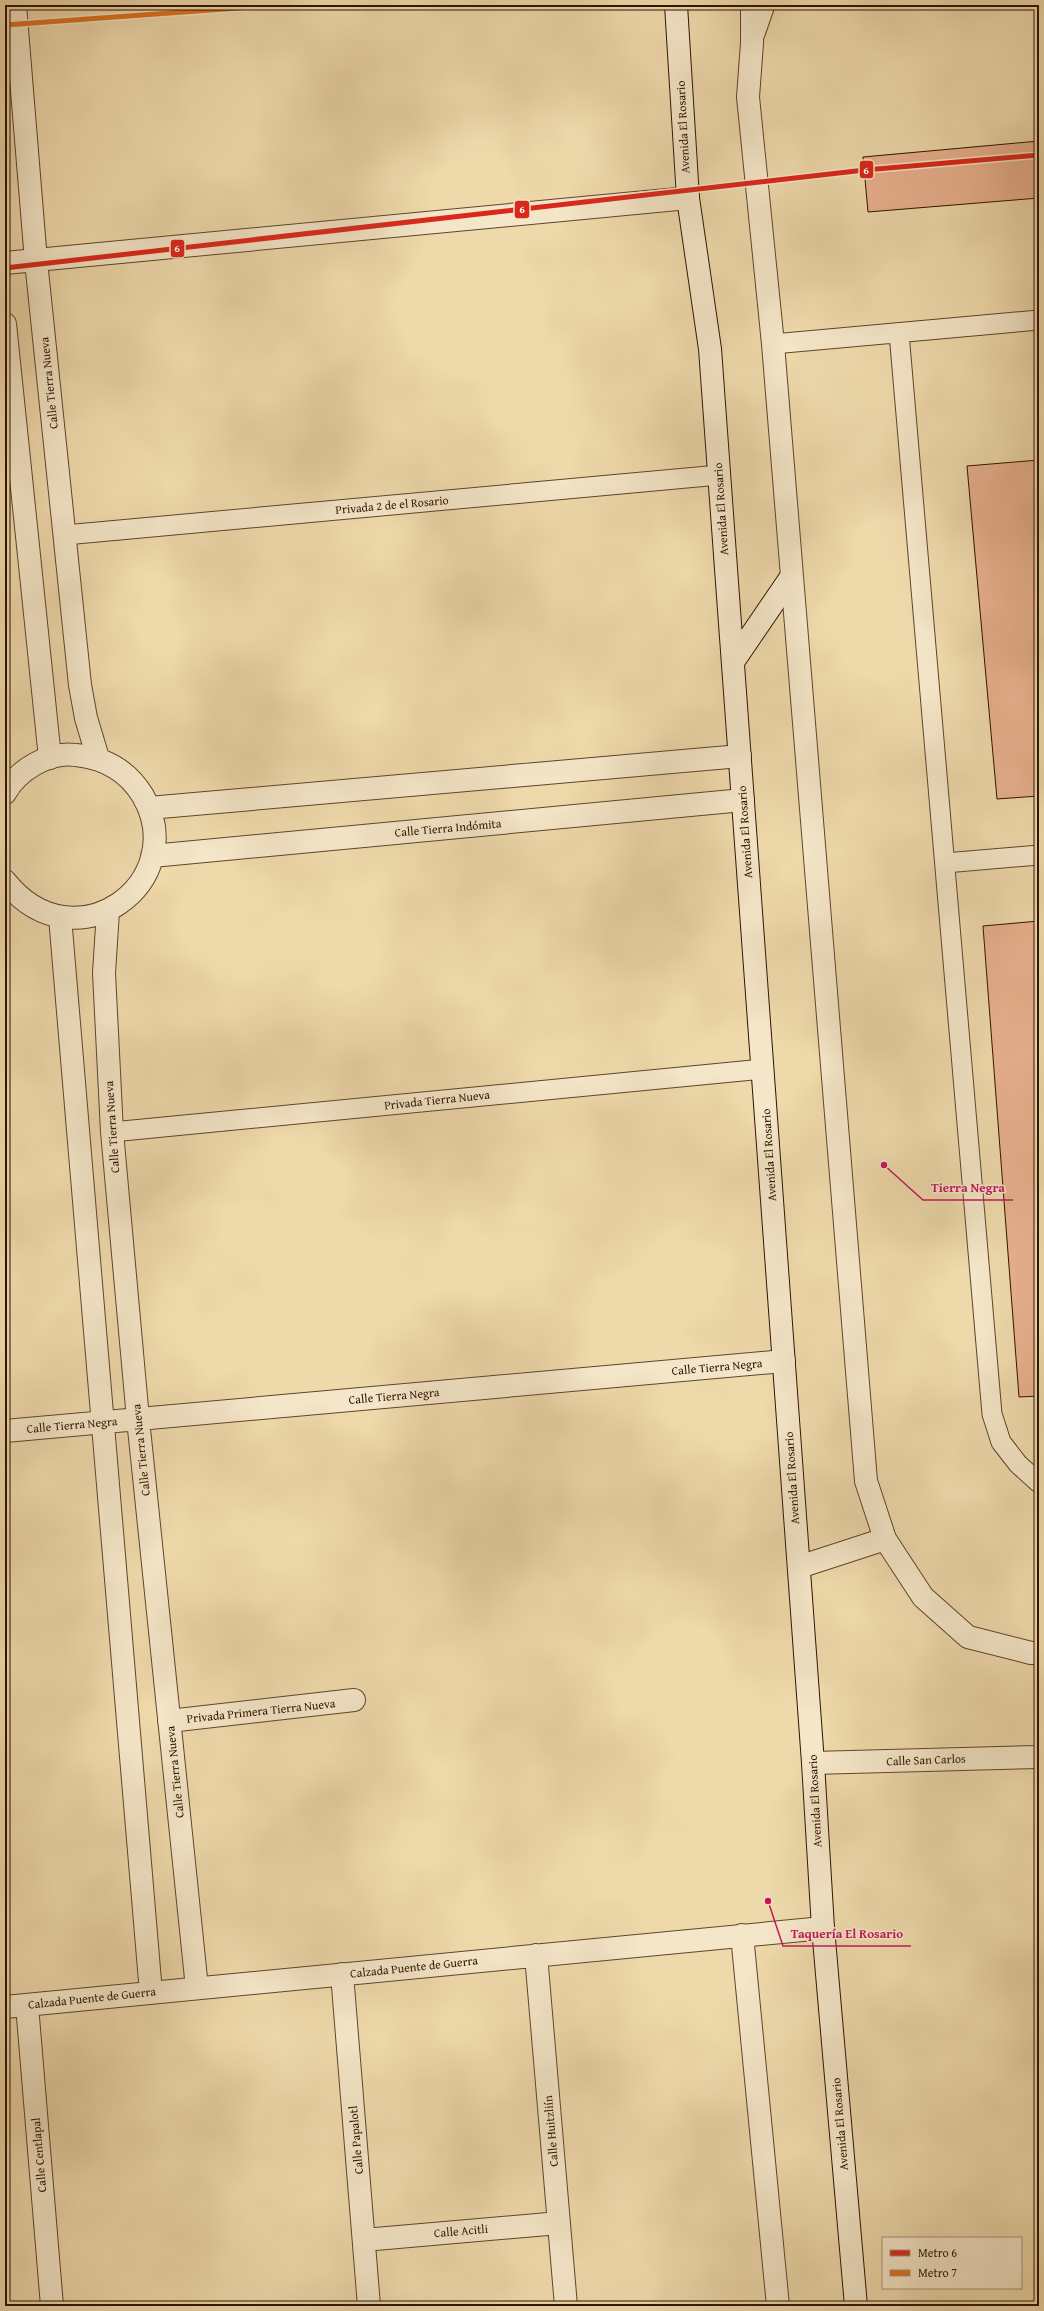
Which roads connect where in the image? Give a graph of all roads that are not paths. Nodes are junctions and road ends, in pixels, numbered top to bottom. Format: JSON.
{"nodes":[{"id":1,"x":15,"y":5,"type":"edge"},
{"id":2,"x":676,"y":5,"type":"edge"},
{"id":3,"x":752,"y":5,"type":"edge"},
{"id":4,"x":765,"y":5,"type":"edge"},
{"id":5,"x":752,"y":43,"type":"junction"},
{"id":6,"x":688,"y":198,"type":"junction"},
{"id":7,"x":36,"y":261,"type":"junction"},
{"id":8,"x":5,"y":263,"type":"edge"},
{"id":9,"x":1039,"y":320,"type":"edge"},
{"id":10,"x":5,"y":324,"type":"edge"},
{"id":11,"x":899,"y":333,"type":"junction"},
{"id":12,"x":773,"y":344,"type":"junction"},
{"id":13,"x":719,"y":475,"type":"junction"},
{"id":14,"x":65,"y":535,"type":"junction"},
{"id":15,"x":791,"y":577,"type":"junction"},
{"id":16,"x":733,"y":662,"type":"junction"},
{"id":17,"x":740,"y":756,"type":"junction"},
{"id":18,"x":50,"y":758,"type":"junction"},
{"id":19,"x":98,"y":758,"type":"junction"},
{"id":20,"x":5,"y":792,"type":"edge"},
{"id":21,"x":743,"y":800,"type":"junction"},
{"id":22,"x":149,"y":808,"type":"junction"},
{"id":23,"x":1039,"y":855,"type":"edge"},
{"id":24,"x":152,"y":856,"type":"junction"},
{"id":25,"x":945,"y":863,"type":"junction"},
{"id":26,"x":5,"y":881,"type":"edge"},
{"id":27,"x":108,"y":911,"type":"junction"},
{"id":28,"x":60,"y":917,"type":"junction"},
{"id":29,"x":763,"y":1069,"type":"junction"},
{"id":30,"x":112,"y":1132,"type":"junction"},
{"id":31,"x":784,"y":1361,"type":"junction"},
{"id":32,"x":138,"y":1419,"type":"junction"},
{"id":33,"x":103,"y":1422,"type":"junction"},
{"id":34,"x":5,"y":1431,"type":"edge"},
{"id":35,"x":1039,"y":1483,"type":"edge"},
{"id":36,"x":885,"y":1539,"type":"junction"},
{"id":37,"x":799,"y":1567,"type":"junction"},
{"id":38,"x":1039,"y":1653,"type":"edge"},
{"id":39,"x":354,"y":1700,"type":"dead end"},
{"id":40,"x":169,"y":1721,"type":"junction"},
{"id":41,"x":1039,"y":1757,"type":"edge"},
{"id":42,"x":813,"y":1763,"type":"junction"},
{"id":43,"x":823,"y":1928,"type":"junction"},
{"id":44,"x":742,"y":1935,"type":"junction"},
{"id":45,"x":536,"y":1955,"type":"junction"},
{"id":46,"x":342,"y":1974,"type":"junction"},
{"id":47,"x":197,"y":1988,"type":"junction"},
{"id":48,"x":151,"y":1992,"type":"junction"},
{"id":49,"x":27,"y":2005,"type":"junction"},
{"id":50,"x":5,"y":2007,"type":"edge"},
{"id":51,"x":559,"y":2223,"type":"junction"},
{"id":52,"x":364,"y":2240,"type":"junction"},
{"id":53,"x":52,"y":2306,"type":"edge"},
{"id":54,"x":369,"y":2306,"type":"edge"},
{"id":55,"x":566,"y":2306,"type":"edge"},
{"id":56,"x":778,"y":2306,"type":"edge"},
{"id":57,"x":856,"y":2306,"type":"edge"}],
"edges":[{"from":1,"to":7,"type":"street","name":"Calle Tierra Nueva"},
{"from":2,"to":6,"type":"street","name":"Avenida El Rosario"},
{"from":3,"to":5,"type":"street"},
{"from":4,"to":5,"type":"lane"},
{"from":5,"to":12,"type":"street"},
{"from":6,"to":7,"type":"street"},
{"from":6,"to":13,"type":"street","name":"Avenida El Rosario"},
{"from":7,"to":8,"type":"street"},
{"from":7,"to":14,"type":"street","name":"Calle Tierra Nueva"},
{"from":9,"to":11,"type":"lane"},
{"from":10,"to":18,"type":"street"},
{"from":11,"to":12,"type":"lane"},
{"from":11,"to":25,"type":"lane"},
{"from":12,"to":15,"type":"street"},
{"from":13,"to":14,"type":"lane","name":"Privada 2 de el Rosario"},
{"from":13,"to":16,"type":"street","name":"Avenida El Rosario"},
{"from":14,"to":19,"type":"street","name":"Calle Tierra Nueva"},
{"from":15,"to":16,"type":"street"},
{"from":15,"to":36,"type":"street"},
{"from":16,"to":17,"type":"street","name":"Avenida El Rosario"},
{"from":17,"to":21,"type":"street","name":"Avenida El Rosario"},
{"from":17,"to":22,"type":"street"},
{"from":18,"to":19,"type":"street"},
{"from":18,"to":20,"type":"street"},
{"from":19,"to":22,"type":"street"},
{"from":21,"to":24,"type":"street","name":"Calle Tierra Indómita"},
{"from":21,"to":29,"type":"street","name":"Avenida El Rosario"},
{"from":22,"to":24,"type":"street"},
{"from":23,"to":25,"type":"lane"},
{"from":24,"to":27,"type":"street"},
{"from":25,"to":35,"type":"lane"},
{"from":26,"to":28,"type":"street"},
{"from":27,"to":28,"type":"street"},
{"from":27,"to":30,"type":"street","name":"Calle Tierra Nueva"},
{"from":28,"to":33,"type":"street"},
{"from":29,"to":30,"type":"lane","name":"Privada Tierra Nueva"},
{"from":29,"to":31,"type":"street","name":"Avenida El Rosario"},
{"from":30,"to":32,"type":"street","name":"Calle Tierra Nueva"},
{"from":31,"to":32,"type":"street","name":"Calle Tierra Negra"},
{"from":31,"to":37,"type":"street","name":"Avenida El Rosario"},
{"from":32,"to":33,"type":"street","name":"Calle Tierra Negra"},
{"from":32,"to":40,"type":"street","name":"Calle Tierra Nueva"},
{"from":33,"to":34,"type":"street","name":"Calle Tierra Negra"},
{"from":33,"to":48,"type":"street"},
{"from":36,"to":37,"type":"street"},
{"from":36,"to":38,"type":"street"},
{"from":37,"to":42,"type":"street","name":"Avenida El Rosario"},
{"from":39,"to":40,"type":"street","name":"Privada Primera Tierra Nueva"},
{"from":40,"to":47,"type":"street","name":"Calle Tierra Nueva"},
{"from":41,"to":42,"type":"street","name":"Calle San Carlos"},
{"from":42,"to":43,"type":"street","name":"Avenida El Rosario"},
{"from":43,"to":44,"type":"street","name":"Calzada Puente de Guerra"},
{"from":43,"to":57,"type":"street","name":"Avenida El Rosario"},
{"from":44,"to":45,"type":"street","name":"Calzada Puente de Guerra"},
{"from":44,"to":56,"type":"street"},
{"from":45,"to":46,"type":"street","name":"Calzada Puente de Guerra"},
{"from":45,"to":51,"type":"street","name":"Calle Huitzliín"},
{"from":46,"to":47,"type":"street","name":"Calzada Puente de Guerra"},
{"from":46,"to":52,"type":"street","name":"Calle Papalotl"},
{"from":47,"to":48,"type":"street","name":"Calzada Puente de Guerra"},
{"from":48,"to":49,"type":"street","name":"Calzada Puente de Guerra"},
{"from":49,"to":50,"type":"street","name":"Calzada Puente de Guerra"},
{"from":49,"to":53,"type":"street","name":"Calle Centlapal"},
{"from":51,"to":52,"type":"street","name":"Calle Acitli"},
{"from":51,"to":55,"type":"street","name":"Calle Huitzliín"},
{"from":52,"to":54,"type":"street","name":"Calle Papalotl"}]}
